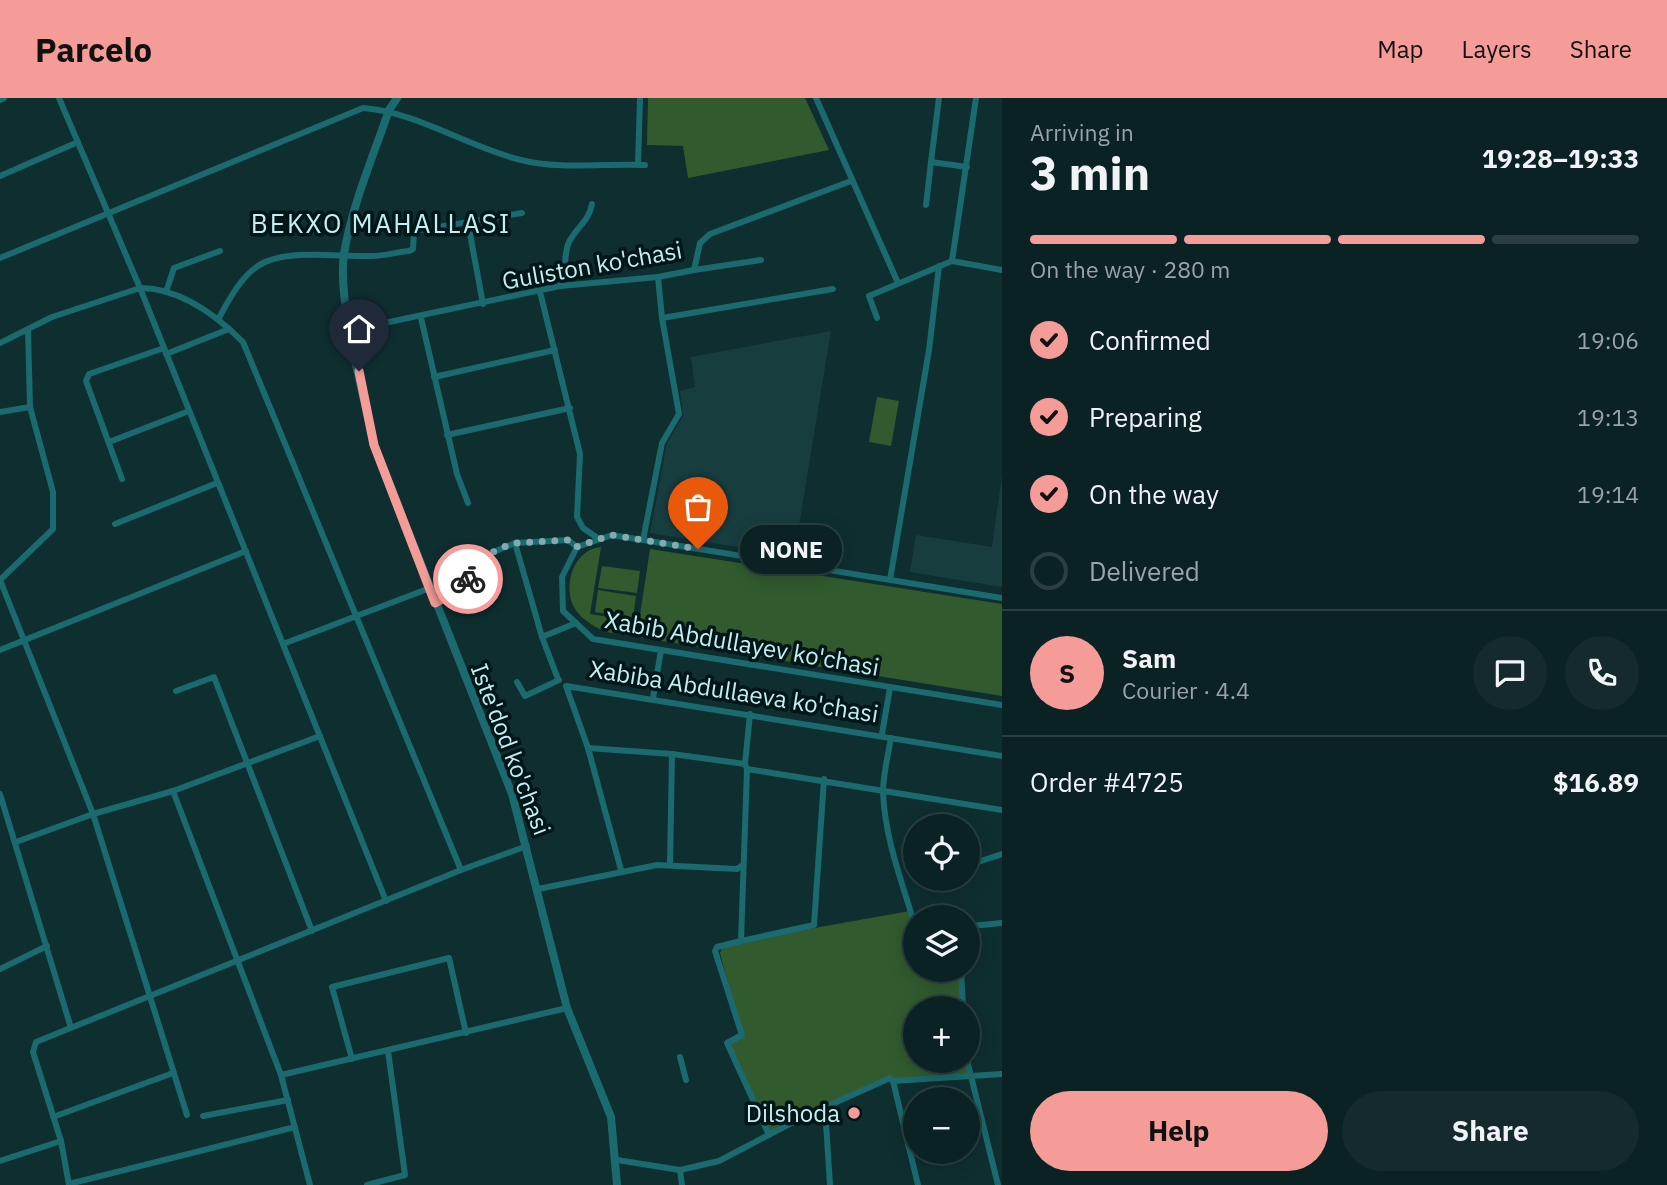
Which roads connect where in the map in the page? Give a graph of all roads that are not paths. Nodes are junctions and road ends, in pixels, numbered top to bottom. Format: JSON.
{"nodes":[{"id":1,"x":59,"y":98,"type":"edge"},
{"id":2,"x":397,"y":98,"type":"edge"},
{"id":3,"x":640,"y":98,"type":"edge"},
{"id":4,"x":816,"y":98,"type":"edge"},
{"id":5,"x":939,"y":98,"type":"edge"},
{"id":6,"x":976,"y":98,"type":"edge"},
{"id":7,"x":389,"y":110,"type":"junction"},
{"id":8,"x":78,"y":142,"type":"junction"},
{"id":9,"x":931,"y":162,"type":"junction"},
{"id":10,"x":967,"y":167,"type":"junction"},
{"id":11,"x":0,"y":176,"type":"edge"},
{"id":12,"x":851,"y":181,"type":"junction"},
{"id":13,"x":592,"y":204,"type":"dead end"},
{"id":14,"x":926,"y":205,"type":"dead end"},
{"id":15,"x":108,"y":212,"type":"junction"},
{"id":16,"x":522,"y":213,"type":"dead end"},
{"id":17,"x":467,"y":223,"type":"junction"},
{"id":18,"x":220,"y":251,"type":"dead end"},
{"id":19,"x":344,"y":255,"type":"junction"},
{"id":20,"x":0,"y":258,"type":"edge"},
{"id":21,"x":761,"y":260,"type":"dead end"},
{"id":22,"x":951,"y":261,"type":"junction"},
{"id":23,"x":939,"y":266,"type":"junction"},
{"id":24,"x":694,"y":270,"type":"junction"},
{"id":25,"x":1002,"y":270,"type":"edge"},
{"id":26,"x":659,"y":277,"type":"junction"},
{"id":27,"x":898,"y":283,"type":"junction"},
{"id":28,"x":560,"y":286,"type":"junction"},
{"id":29,"x":140,"y":288,"type":"junction"},
{"id":30,"x":833,"y":289,"type":"dead end"},
{"id":31,"x":166,"y":292,"type":"junction"},
{"id":32,"x":540,"y":292,"type":"junction"},
{"id":33,"x":483,"y":304,"type":"junction"},
{"id":34,"x":219,"y":318,"type":"junction"},
{"id":35,"x":421,"y":318,"type":"junction"},
{"id":36,"x":662,"y":318,"type":"junction"},
{"id":37,"x":877,"y":318,"type":"dead end"},
{"id":38,"x":229,"y":329,"type":"junction"},
{"id":39,"x":28,"y":330,"type":"junction"},
{"id":40,"x":351,"y":330,"type":"junction"},
{"id":41,"x":0,"y":342,"type":"edge"},
{"id":42,"x":555,"y":350,"type":"junction"},
{"id":43,"x":165,"y":351,"type":"junction"},
{"id":44,"x":434,"y":377,"type":"junction"},
{"id":45,"x":30,"y":407,"type":"junction"},
{"id":46,"x":570,"y":408,"type":"junction"},
{"id":47,"x":189,"y":411,"type":"junction"},
{"id":48,"x":0,"y":412,"type":"edge"},
{"id":49,"x":447,"y":435,"type":"junction"},
{"id":50,"x":108,"y":442,"type":"junction"},
{"id":51,"x":122,"y":479,"type":"dead end"},
{"id":52,"x":218,"y":483,"type":"junction"},
{"id":53,"x":468,"y":503,"type":"dead end"},
{"id":54,"x":115,"y":524,"type":"dead end"},
{"id":55,"x":598,"y":539,"type":"junction"},
{"id":56,"x":643,"y":540,"type":"junction"},
{"id":57,"x":515,"y":543,"type":"junction"},
{"id":58,"x":576,"y":547,"type":"junction"},
{"id":59,"x":246,"y":551,"type":"junction"},
{"id":60,"x":0,"y":580,"type":"edge"},
{"id":61,"x":890,"y":580,"type":"junction"},
{"id":62,"x":430,"y":588,"type":"junction"},
{"id":63,"x":1002,"y":598,"type":"edge"},
{"id":64,"x":435,"y":603,"type":"junction"},
{"id":65,"x":355,"y":614,"type":"junction"},
{"id":66,"x":576,"y":622,"type":"junction"},
{"id":67,"x":542,"y":637,"type":"junction"},
{"id":68,"x":26,"y":640,"type":"junction"},
{"id":69,"x":283,"y":644,"type":"junction"},
{"id":70,"x":0,"y":649,"type":"edge"},
{"id":71,"x":661,"y":650,"type":"junction"},
{"id":72,"x":558,"y":679,"type":"junction"},
{"id":73,"x":517,"y":682,"type":"dead end"},
{"id":74,"x":566,"y":686,"type":"junction"},
{"id":75,"x":890,"y":688,"type":"junction"},
{"id":76,"x":176,"y":691,"type":"dead end"},
{"id":77,"x":653,"y":698,"type":"junction"},
{"id":78,"x":1002,"y":705,"type":"edge"},
{"id":79,"x":750,"y":713,"type":"junction"},
{"id":80,"x":881,"y":734,"type":"junction"},
{"id":81,"x":320,"y":736,"type":"junction"},
{"id":82,"x":891,"y":737,"type":"junction"},
{"id":83,"x":588,"y":748,"type":"junction"},
{"id":84,"x":673,"y":754,"type":"junction"},
{"id":85,"x":1002,"y":757,"type":"edge"},
{"id":86,"x":250,"y":763,"type":"junction"},
{"id":87,"x":746,"y":767,"type":"junction"},
{"id":88,"x":824,"y":779,"type":"junction"},
{"id":89,"x":883,"y":790,"type":"junction"},
{"id":90,"x":173,"y":791,"type":"junction"},
{"id":91,"x":0,"y":794,"type":"edge"},
{"id":92,"x":1002,"y":810,"type":"edge"},
{"id":93,"x":93,"y":814,"type":"junction"},
{"id":94,"x":16,"y":842,"type":"junction"},
{"id":95,"x":527,"y":846,"type":"junction"},
{"id":96,"x":1002,"y":854,"type":"edge"},
{"id":97,"x":980,"y":861,"type":"edge"},
{"id":98,"x":670,"y":865,"type":"junction"},
{"id":99,"x":743,"y":865,"type":"junction"},
{"id":100,"x":461,"y":870,"type":"junction"},
{"id":101,"x":621,"y":870,"type":"junction"},
{"id":102,"x":538,"y":889,"type":"junction"},
{"id":103,"x":386,"y":901,"type":"junction"},
{"id":104,"x":908,"y":905,"type":"edge"},
{"id":105,"x":1002,"y":923,"type":"edge"},
{"id":106,"x":980,"y":924,"type":"edge"},
{"id":107,"x":312,"y":931,"type":"junction"},
{"id":108,"x":741,"y":941,"type":"junction"},
{"id":109,"x":47,"y":946,"type":"junction"},
{"id":110,"x":240,"y":961,"type":"junction"},
{"id":111,"x":0,"y":969,"type":"edge"},
{"id":112,"x":148,"y":998,"type":"junction"},
{"id":113,"x":566,"y":1008,"type":"junction"},
{"id":114,"x":71,"y":1028,"type":"junction"},
{"id":115,"x":466,"y":1034,"type":"junction"},
{"id":116,"x":388,"y":1051,"type":"junction"},
{"id":117,"x":680,"y":1057,"type":"dead end"},
{"id":118,"x":352,"y":1059,"type":"junction"},
{"id":119,"x":173,"y":1073,"type":"junction"},
{"id":120,"x":969,"y":1073,"type":"edge"},
{"id":121,"x":1002,"y":1073,"type":"edge"},
{"id":122,"x":281,"y":1075,"type":"junction"},
{"id":123,"x":970,"y":1077,"type":"junction"},
{"id":124,"x":686,"y":1080,"type":"dead end"},
{"id":125,"x":893,"y":1081,"type":"junction"},
{"id":126,"x":288,"y":1100,"type":"junction"},
{"id":127,"x":825,"y":1108,"type":"junction"},
{"id":128,"x":817,"y":1111,"type":"junction"},
{"id":129,"x":187,"y":1115,"type":"dead end"},
{"id":130,"x":202,"y":1116,"type":"dead end"},
{"id":131,"x":53,"y":1117,"type":"junction"},
{"id":132,"x":825,"y":1118,"type":"junction"},
{"id":133,"x":295,"y":1126,"type":"junction"},
{"id":134,"x":769,"y":1135,"type":"junction"},
{"id":135,"x":61,"y":1141,"type":"junction"},
{"id":136,"x":617,"y":1160,"type":"junction"},
{"id":137,"x":0,"y":1161,"type":"edge"},
{"id":138,"x":680,"y":1170,"type":"junction"},
{"id":139,"x":405,"y":1175,"type":"junction"},
{"id":140,"x":69,"y":1185,"type":"edge"},
{"id":141,"x":310,"y":1185,"type":"edge"},
{"id":142,"x":368,"y":1185,"type":"edge"},
{"id":143,"x":408,"y":1185,"type":"edge"},
{"id":144,"x":617,"y":1185,"type":"edge"},
{"id":145,"x":682,"y":1185,"type":"edge"},
{"id":146,"x":830,"y":1185,"type":"edge"},
{"id":147,"x":919,"y":1185,"type":"edge"},
{"id":148,"x":998,"y":1185,"type":"edge"}],
"edges":[{"from":1,"to":8,"type":"street"},
{"from":2,"to":7,"type":"street","name":"Iste'dod ko'chasi"},
{"from":3,"to":7,"type":"street"},
{"from":4,"to":12,"type":"street"},
{"from":5,"to":9,"type":"street"},
{"from":6,"to":10,"type":"street"},
{"from":7,"to":15,"type":"street"},
{"from":7,"to":19,"type":"street","name":"Iste'dod ko'chasi"},
{"from":8,"to":11,"type":"street"},
{"from":8,"to":15,"type":"street"},
{"from":9,"to":10,"type":"street"},
{"from":9,"to":14,"type":"street"},
{"from":10,"to":22,"type":"street"},
{"from":12,"to":24,"type":"street","name":"Guliston ko'chasi"},
{"from":12,"to":27,"type":"street"},
{"from":13,"to":28,"type":"street"},
{"from":15,"to":20,"type":"street"},
{"from":15,"to":29,"type":"street"},
{"from":16,"to":17,"type":"street"},
{"from":17,"to":19,"type":"street"},
{"from":17,"to":33,"type":"street"},
{"from":18,"to":31,"type":"street"},
{"from":19,"to":34,"type":"street"},
{"from":19,"to":40,"type":"street","name":"Iste'dod ko'chasi"},
{"from":21,"to":24,"type":"street"},
{"from":22,"to":23,"type":"street"},
{"from":22,"to":25,"type":"street"},
{"from":23,"to":27,"type":"street"},
{"from":23,"to":61,"type":"street"},
{"from":24,"to":26,"type":"street","name":"Guliston ko'chasi"},
{"from":26,"to":28,"type":"street","name":"Guliston ko'chasi"},
{"from":26,"to":36,"type":"street"},
{"from":27,"to":37,"type":"street"},
{"from":28,"to":32,"type":"street","name":"Guliston ko'chasi"},
{"from":29,"to":31,"type":"street"},
{"from":29,"to":39,"type":"street"},
{"from":29,"to":43,"type":"street"},
{"from":30,"to":36,"type":"street"},
{"from":31,"to":34,"type":"street"},
{"from":32,"to":33,"type":"street","name":"Guliston ko'chasi"},
{"from":32,"to":42,"type":"street"},
{"from":33,"to":35,"type":"street","name":"Guliston ko'chasi"},
{"from":34,"to":38,"type":"street"},
{"from":35,"to":40,"type":"street","name":"Guliston ko'chasi"},
{"from":35,"to":44,"type":"street"},
{"from":36,"to":56,"type":"street"},
{"from":38,"to":43,"type":"street"},
{"from":38,"to":65,"type":"street"},
{"from":39,"to":41,"type":"street"},
{"from":39,"to":45,"type":"street"},
{"from":40,"to":62,"type":"street","name":"Iste'dod ko'chasi"},
{"from":42,"to":44,"type":"street"},
{"from":42,"to":46,"type":"street"},
{"from":43,"to":47,"type":"street"},
{"from":43,"to":50,"type":"street"},
{"from":44,"to":49,"type":"street"},
{"from":45,"to":48,"type":"street"},
{"from":45,"to":60,"type":"street"},
{"from":46,"to":49,"type":"street"},
{"from":46,"to":55,"type":"street"},
{"from":47,"to":50,"type":"street"},
{"from":47,"to":52,"type":"street"},
{"from":49,"to":53,"type":"street"},
{"from":50,"to":51,"type":"street"},
{"from":52,"to":54,"type":"street"},
{"from":52,"to":59,"type":"street"},
{"from":55,"to":56,"type":"street"},
{"from":55,"to":58,"type":"street"},
{"from":56,"to":61,"type":"street"},
{"from":57,"to":58,"type":"street"},
{"from":57,"to":64,"type":"street"},
{"from":57,"to":67,"type":"street"},
{"from":58,"to":66,"type":"street","name":"Xabib Abdullayev ko'chasi"},
{"from":59,"to":68,"type":"street"},
{"from":59,"to":69,"type":"street"},
{"from":60,"to":68,"type":"street"},
{"from":61,"to":63,"type":"street"},
{"from":62,"to":64,"type":"street","name":"Iste'dod ko'chasi"},
{"from":62,"to":65,"type":"street"},
{"from":64,"to":95,"type":"street","name":"Iste'dod ko'chasi"},
{"from":65,"to":69,"type":"street"},
{"from":65,"to":100,"type":"street"},
{"from":66,"to":67,"type":"street"},
{"from":66,"to":71,"type":"street","name":"Xabib Abdullayev ko'chasi"},
{"from":67,"to":72,"type":"street"},
{"from":68,"to":70,"type":"street"},
{"from":68,"to":93,"type":"street"},
{"from":69,"to":81,"type":"street"},
{"from":71,"to":75,"type":"street","name":"Xabib Abdullayev ko'chasi"},
{"from":71,"to":77,"type":"street"},
{"from":72,"to":73,"type":"street"},
{"from":72,"to":74,"type":"street"},
{"from":74,"to":77,"type":"street","name":"Xabiba Abdullaeva ko'chasi"},
{"from":74,"to":83,"type":"street","name":"Xabiba Abdullaeva ko'chasi"},
{"from":75,"to":78,"type":"street","name":"Xabib Abdullayev ko'chasi"},
{"from":75,"to":80,"type":"street"},
{"from":76,"to":86,"type":"street"},
{"from":77,"to":79,"type":"street","name":"Xabiba Abdullaeva ko'chasi"},
{"from":79,"to":80,"type":"street","name":"Xabiba Abdullaeva ko'chasi"},
{"from":79,"to":87,"type":"street"},
{"from":80,"to":82,"type":"street","name":"Xabiba Abdullaeva ko'chasi"},
{"from":81,"to":86,"type":"street"},
{"from":81,"to":103,"type":"street"},
{"from":82,"to":85,"type":"street","name":"Xabiba Abdullaeva ko'chasi"},
{"from":82,"to":89,"type":"street"},
{"from":83,"to":84,"type":"street"},
{"from":83,"to":101,"type":"street","name":"Xabiba Abdullaeva ko'chasi"},
{"from":84,"to":87,"type":"street"},
{"from":84,"to":98,"type":"street"},
{"from":86,"to":90,"type":"street"},
{"from":86,"to":107,"type":"street"},
{"from":87,"to":88,"type":"street"},
{"from":87,"to":99,"type":"street"},
{"from":88,"to":89,"type":"street"},
{"from":88,"to":108,"type":"street"},
{"from":89,"to":92,"type":"street"},
{"from":89,"to":104,"type":"street"},
{"from":90,"to":93,"type":"street"},
{"from":90,"to":110,"type":"street"},
{"from":91,"to":94,"type":"street"},
{"from":93,"to":94,"type":"street"},
{"from":93,"to":112,"type":"street"},
{"from":94,"to":109,"type":"street"},
{"from":95,"to":100,"type":"street"},
{"from":95,"to":102,"type":"street","name":"Iste'dod ko'chasi"},
{"from":96,"to":97,"type":"street"},
{"from":98,"to":99,"type":"street"},
{"from":98,"to":101,"type":"street"},
{"from":99,"to":108,"type":"street"},
{"from":100,"to":103,"type":"street"},
{"from":101,"to":102,"type":"street"},
{"from":102,"to":113,"type":"street","name":"Iste'dod ko'chasi"},
{"from":103,"to":107,"type":"street"},
{"from":105,"to":106,"type":"street"},
{"from":107,"to":110,"type":"street"},
{"from":108,"to":134,"type":"street"},
{"from":109,"to":111,"type":"street"},
{"from":109,"to":114,"type":"street"},
{"from":110,"to":112,"type":"street"},
{"from":110,"to":122,"type":"street"},
{"from":112,"to":114,"type":"street"},
{"from":112,"to":119,"type":"street"},
{"from":113,"to":115,"type":"street"},
{"from":113,"to":136,"type":"street","name":"Iste'dod ko'chasi"},
{"from":114,"to":131,"type":"street"},
{"from":115,"to":116,"type":"street"},
{"from":115,"to":118,"type":"street"},
{"from":116,"to":118,"type":"street"},
{"from":116,"to":139,"type":"street"},
{"from":117,"to":124,"type":"street"},
{"from":118,"to":122,"type":"street"},
{"from":119,"to":129,"type":"street"},
{"from":119,"to":131,"type":"street"},
{"from":120,"to":123,"type":"street"},
{"from":121,"to":123,"type":"street"},
{"from":122,"to":126,"type":"street"},
{"from":123,"to":125,"type":"street"},
{"from":123,"to":148,"type":"street"},
{"from":125,"to":127,"type":"street"},
{"from":125,"to":147,"type":"street"},
{"from":126,"to":130,"type":"street"},
{"from":126,"to":133,"type":"street"},
{"from":127,"to":128,"type":"street"},
{"from":127,"to":132,"type":"street"},
{"from":128,"to":132,"type":"street"},
{"from":128,"to":134,"type":"street"},
{"from":131,"to":135,"type":"street"},
{"from":132,"to":146,"type":"street"},
{"from":133,"to":140,"type":"street"},
{"from":133,"to":141,"type":"street"},
{"from":134,"to":138,"type":"street"},
{"from":135,"to":137,"type":"street"},
{"from":135,"to":140,"type":"street"},
{"from":136,"to":138,"type":"street"},
{"from":136,"to":144,"type":"street","name":"Iste'dod ko'chasi"},
{"from":138,"to":145,"type":"street"},
{"from":139,"to":142,"type":"street"},
{"from":139,"to":143,"type":"street"}]}
